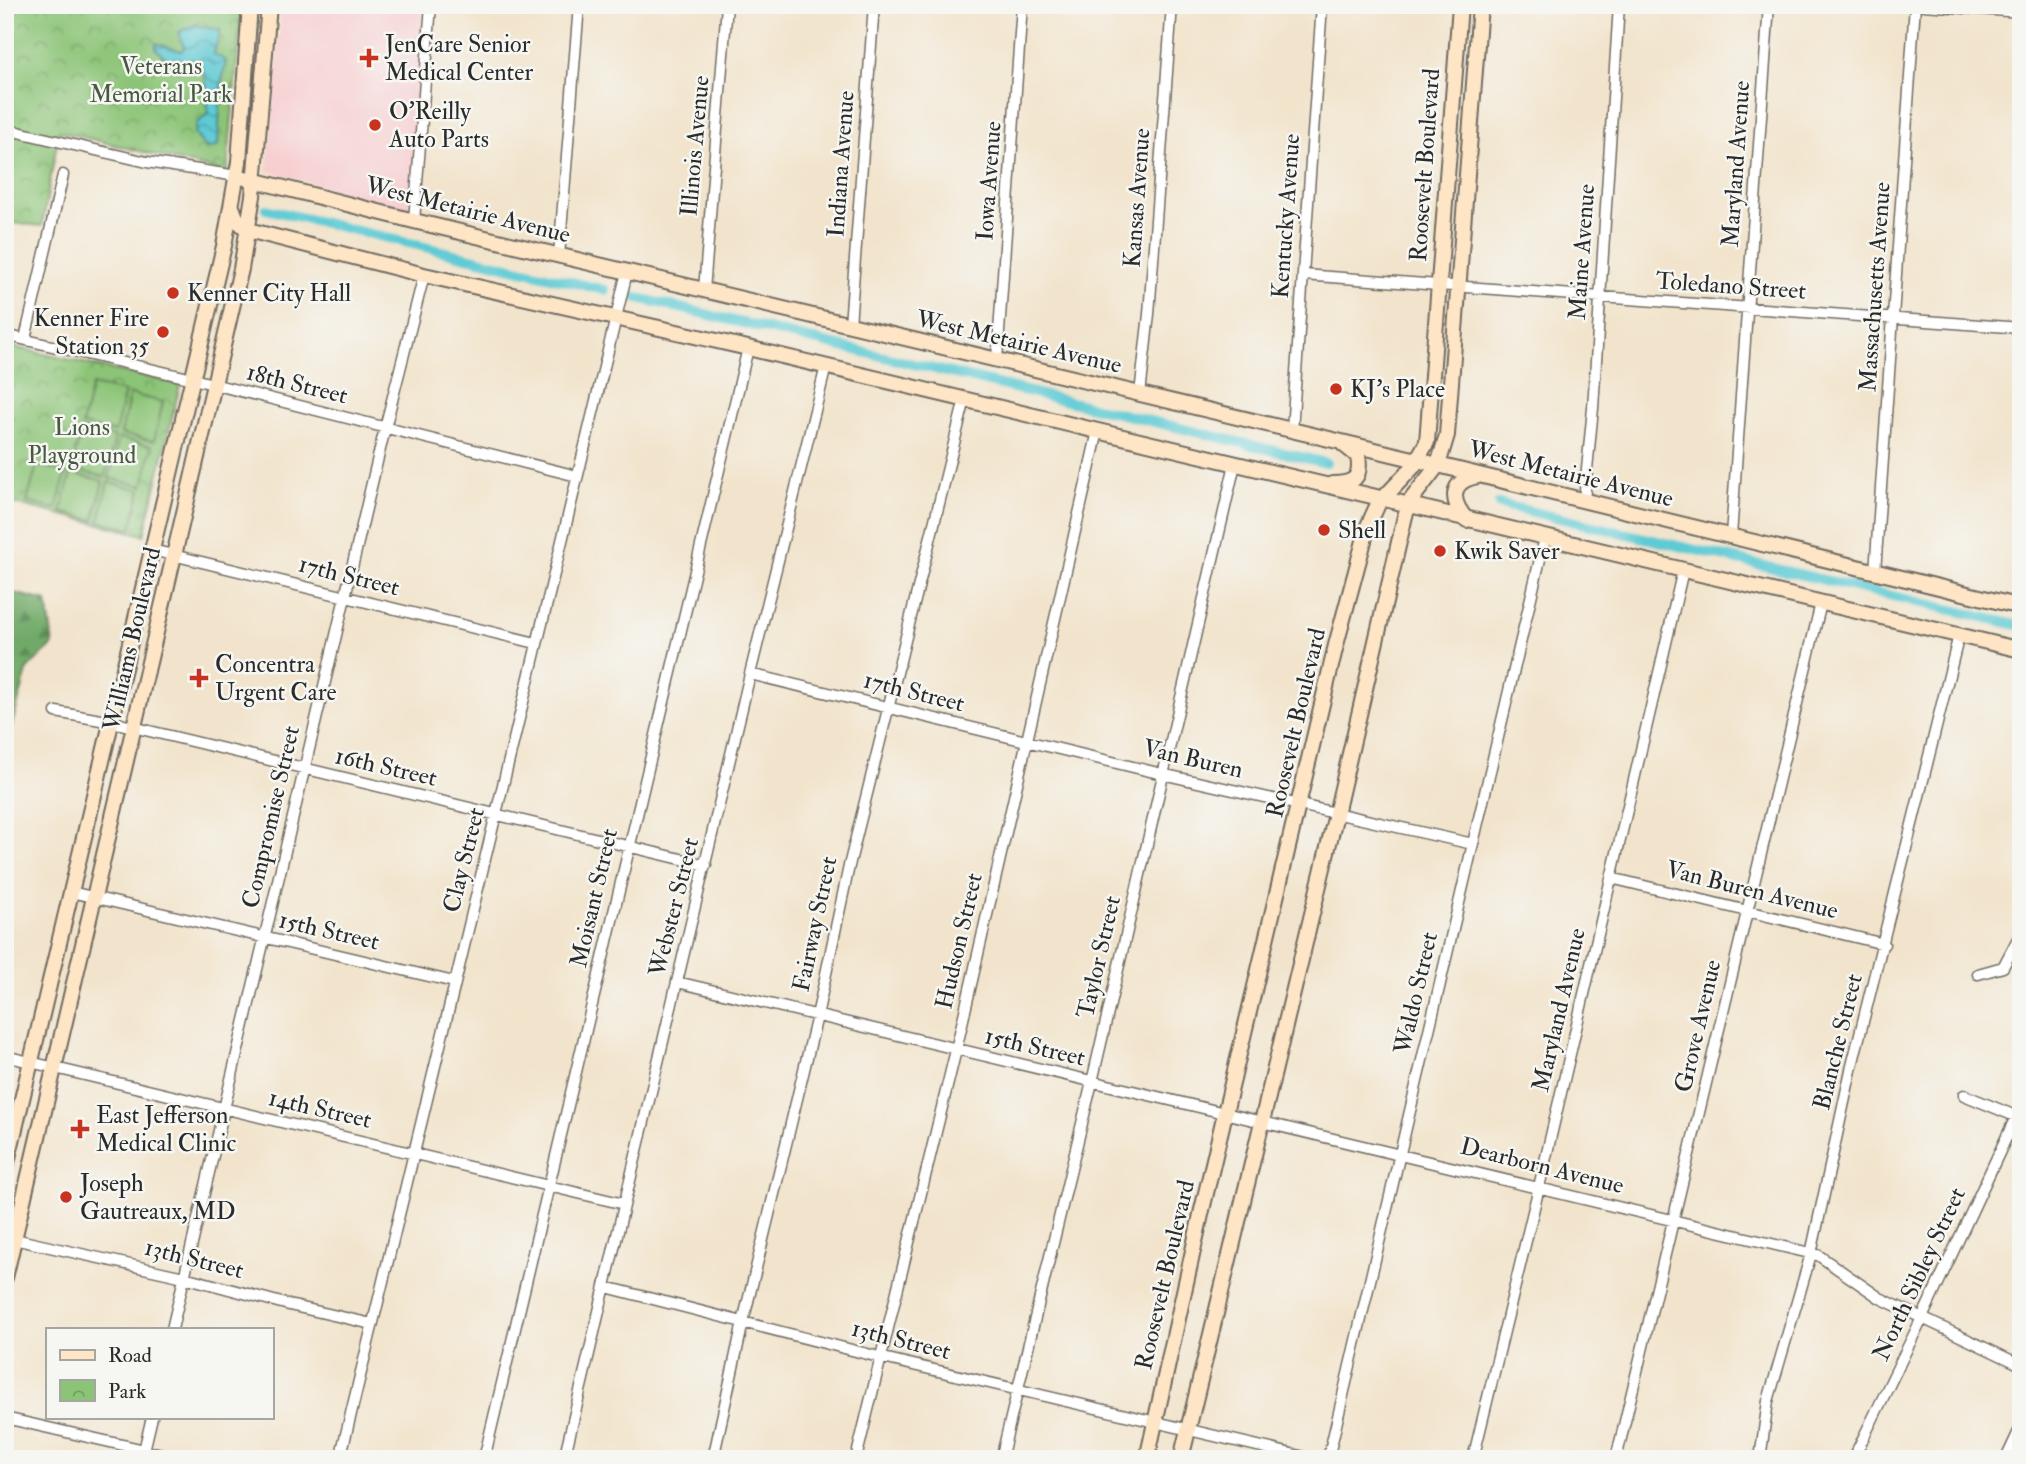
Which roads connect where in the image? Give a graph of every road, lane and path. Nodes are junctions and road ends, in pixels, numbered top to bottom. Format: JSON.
{"nodes":[{"id":1,"x":250,"y":5,"type":"edge"},
{"id":2,"x":269,"y":5,"type":"edge"},
{"id":3,"x":431,"y":5,"type":"edge"},
{"id":4,"x":579,"y":5,"type":"edge"},
{"id":5,"x":727,"y":5,"type":"edge"},
{"id":6,"x":874,"y":5,"type":"edge"},
{"id":7,"x":1023,"y":5,"type":"edge"},
{"id":8,"x":1172,"y":5,"type":"edge"},
{"id":9,"x":1322,"y":5,"type":"edge"},
{"id":10,"x":1460,"y":5,"type":"edge"},
{"id":11,"x":1480,"y":5,"type":"edge"},
{"id":12,"x":1619,"y":5,"type":"edge"},
{"id":13,"x":1769,"y":5,"type":"edge"},
{"id":14,"x":1915,"y":5,"type":"edge"},
{"id":15,"x":1924,"y":5,"type":"edge"},
{"id":16,"x":2021,"y":12,"type":"edge"},
{"id":17,"x":5,"y":129,"type":"edge"},
{"id":18,"x":63,"y":175,"type":"dead end"},
{"id":19,"x":237,"y":176,"type":"junction"},
{"id":20,"x":254,"y":180,"type":"junction"},
{"id":21,"x":232,"y":207,"type":"junction"},
{"id":22,"x":414,"y":221,"type":"junction"},
{"id":23,"x":248,"y":230,"type":"junction"},
{"id":24,"x":559,"y":256,"type":"junction"},
{"id":25,"x":627,"y":272,"type":"junction"},
{"id":26,"x":424,"y":275,"type":"junction"},
{"id":27,"x":1303,"y":275,"type":"junction"},
{"id":28,"x":1438,"y":285,"type":"junction"},
{"id":29,"x":1458,"y":286,"type":"junction"},
{"id":30,"x":704,"y":290,"type":"junction"},
{"id":31,"x":1601,"y":297,"type":"junction"},
{"id":32,"x":1747,"y":308,"type":"junction"},
{"id":33,"x":615,"y":317,"type":"junction"},
{"id":34,"x":1894,"y":319,"type":"junction"},
{"id":35,"x":850,"y":325,"type":"junction"},
{"id":36,"x":206,"y":326,"type":"junction"},
{"id":37,"x":2021,"y":328,"type":"edge"},
{"id":38,"x":227,"y":329,"type":"junction"},
{"id":39,"x":5,"y":335,"type":"edge"},
{"id":40,"x":25,"y":339,"type":"junction"},
{"id":41,"x":748,"y":348,"type":"junction"},
{"id":42,"x":997,"y":360,"type":"junction"},
{"id":43,"x":826,"y":366,"type":"junction"},
{"id":44,"x":193,"y":379,"type":"junction"},
{"id":45,"x":215,"y":386,"type":"junction"},
{"id":46,"x":1140,"y":394,"type":"junction"},
{"id":47,"x":965,"y":399,"type":"junction"},
{"id":48,"x":385,"y":428,"type":"junction"},
{"id":49,"x":1292,"y":430,"type":"junction"},
{"id":50,"x":1098,"y":431,"type":"junction"},
{"id":51,"x":1338,"y":441,"type":"junction"},
{"id":52,"x":1418,"y":460,"type":"junction"},
{"id":53,"x":1235,"y":464,"type":"junction"},
{"id":54,"x":1438,"y":465,"type":"junction"},
{"id":55,"x":578,"y":476,"type":"junction"},
{"id":56,"x":1483,"y":476,"type":"junction"},
{"id":57,"x":1320,"y":484,"type":"junction"},
{"id":58,"x":1382,"y":499,"type":"junction"},
{"id":59,"x":1584,"y":500,"type":"junction"},
{"id":60,"x":1408,"y":506,"type":"junction"},
{"id":61,"x":1468,"y":520,"type":"junction"},
{"id":62,"x":1731,"y":536,"type":"junction"},
{"id":63,"x":1545,"y":538,"type":"junction"},
{"id":64,"x":152,"y":550,"type":"junction"},
{"id":65,"x":176,"y":556,"type":"junction"},
{"id":66,"x":1683,"y":570,"type":"junction"},
{"id":67,"x":1875,"y":572,"type":"junction"},
{"id":68,"x":345,"y":596,"type":"junction"},
{"id":69,"x":1821,"y":603,"type":"junction"},
{"id":70,"x":2021,"y":607,"type":"edge"},
{"id":71,"x":1959,"y":635,"type":"junction"},
{"id":72,"x":536,"y":643,"type":"junction"},
{"id":73,"x":2021,"y":650,"type":"edge"},
{"id":74,"x":750,"y":674,"type":"junction"},
{"id":75,"x":890,"y":708,"type":"junction"},
{"id":76,"x":56,"y":712,"type":"dead end"},
{"id":77,"x":112,"y":722,"type":"junction"},
{"id":78,"x":135,"y":728,"type":"junction"},
{"id":79,"x":1027,"y":741,"type":"junction"},
{"id":80,"x":304,"y":769,"type":"junction"},
{"id":81,"x":1162,"y":774,"type":"junction"},
{"id":82,"x":1300,"y":806,"type":"junction"},
{"id":83,"x":1336,"y":814,"type":"junction"},
{"id":84,"x":497,"y":815,"type":"junction"},
{"id":85,"x":1473,"y":844,"type":"junction"},
{"id":86,"x":628,"y":847,"type":"junction"},
{"id":87,"x":706,"y":865,"type":"junction"},
{"id":88,"x":1611,"y":878,"type":"junction"},
{"id":89,"x":71,"y":892,"type":"junction"},
{"id":90,"x":95,"y":898,"type":"junction"},
{"id":91,"x":1747,"y":911,"type":"junction"},
{"id":92,"x":2021,"y":933,"type":"edge"},
{"id":93,"x":264,"y":937,"type":"junction"},
{"id":94,"x":1884,"y":944,"type":"junction"},
{"id":95,"x":1978,"y":974,"type":"dead end"},
{"id":96,"x":454,"y":982,"type":"junction"},
{"id":97,"x":677,"y":982,"type":"junction"},
{"id":98,"x":817,"y":1016,"type":"junction"},
{"id":99,"x":956,"y":1050,"type":"junction"},
{"id":100,"x":5,"y":1056,"type":"edge"},
{"id":101,"x":30,"y":1063,"type":"junction"},
{"id":102,"x":54,"y":1068,"type":"junction"},
{"id":103,"x":1092,"y":1082,"type":"junction"},
{"id":104,"x":1964,"y":1096,"type":"dead end"},
{"id":105,"x":225,"y":1108,"type":"junction"},
{"id":106,"x":1227,"y":1113,"type":"junction"},
{"id":107,"x":2019,"y":1113,"type":"edge"},
{"id":108,"x":1262,"y":1121,"type":"junction"},
{"id":109,"x":414,"y":1153,"type":"junction"},
{"id":110,"x":1400,"y":1154,"type":"junction"},
{"id":111,"x":5,"y":1171,"type":"edge"},
{"id":112,"x":549,"y":1185,"type":"junction"},
{"id":113,"x":1539,"y":1187,"type":"junction"},
{"id":114,"x":624,"y":1204,"type":"junction"},
{"id":115,"x":1673,"y":1220,"type":"junction"},
{"id":116,"x":10,"y":1238,"type":"edge"},
{"id":117,"x":1811,"y":1254,"type":"junction"},
{"id":118,"x":184,"y":1277,"type":"junction"},
{"id":119,"x":5,"y":1278,"type":"edge"},
{"id":120,"x":606,"y":1287,"type":"junction"},
{"id":121,"x":1922,"y":1318,"type":"junction"},
{"id":122,"x":743,"y":1322,"type":"junction"},
{"id":123,"x":372,"y":1324,"type":"junction"},
{"id":124,"x":172,"y":1328,"type":"edge"},
{"id":125,"x":879,"y":1357,"type":"junction"},
{"id":126,"x":2021,"y":1365,"type":"edge"},
{"id":127,"x":1017,"y":1389,"type":"junction"},
{"id":128,"x":5,"y":1418,"type":"edge"},
{"id":129,"x":152,"y":1418,"type":"edge"},
{"id":130,"x":1156,"y":1421,"type":"junction"},
{"id":131,"x":2021,"y":1427,"type":"edge"},
{"id":132,"x":1188,"y":1429,"type":"junction"},
{"id":133,"x":143,"y":1454,"type":"edge"},
{"id":134,"x":184,"y":1459,"type":"edge"},
{"id":135,"x":340,"y":1459,"type":"edge"},
{"id":136,"x":484,"y":1459,"type":"edge"},
{"id":137,"x":564,"y":1459,"type":"edge"},
{"id":138,"x":713,"y":1459,"type":"edge"},
{"id":139,"x":856,"y":1459,"type":"edge"},
{"id":140,"x":1000,"y":1459,"type":"edge"},
{"id":141,"x":1147,"y":1459,"type":"edge"},
{"id":142,"x":1181,"y":1459,"type":"edge"},
{"id":143,"x":1313,"y":1459,"type":"edge"},
{"id":144,"x":1328,"y":1459,"type":"edge"},
{"id":145,"x":1473,"y":1459,"type":"edge"},
{"id":146,"x":1616,"y":1459,"type":"edge"},
{"id":147,"x":1760,"y":1459,"type":"edge"},
{"id":148,"x":1853,"y":1459,"type":"edge"},
{"id":149,"x":2006,"y":1459,"type":"edge"}],
"edges":[{"from":1,"to":19,"type":"main road","name":"Williams Boulevard"},
{"from":2,"to":20,"type":"main road","name":"Williams Boulevard"},
{"from":3,"to":22,"type":"street"},
{"from":4,"to":24,"type":"street"},
{"from":5,"to":30,"type":"street","name":"Illinois Avenue"},
{"from":6,"to":35,"type":"street","name":"Indiana Avenue"},
{"from":7,"to":42,"type":"street","name":"Iowa Avenue"},
{"from":8,"to":46,"type":"street","name":"Kansas Avenue"},
{"from":9,"to":27,"type":"street","name":"Kentucky Avenue"},
{"from":10,"to":28,"type":"main road","name":"Roosevelt Boulevard"},
{"from":11,"to":29,"type":"main road","name":"Roosevelt Boulevard"},
{"from":12,"to":31,"type":"street","name":"Maine Avenue"},
{"from":13,"to":32,"type":"street","name":"Maryland Avenue"},
{"from":14,"to":34,"type":"street","name":"Massachusetts Avenue"},
{"from":15,"to":16,"type":"street"},
{"from":17,"to":19,"type":"street","name":"West Metairie Avenue"},
{"from":18,"to":40,"type":"street"},
{"from":19,"to":20,"type":"main road","name":"West Metairie Avenue"},
{"from":19,"to":21,"type":"main road","name":"Williams Boulevard"},
{"from":20,"to":22,"type":"main road","name":"West Metairie Avenue"},
{"from":20,"to":23,"type":"main road","name":"Williams Boulevard"},
{"from":21,"to":23,"type":"main road"},
{"from":21,"to":36,"type":"main road","name":"Williams Boulevard"},
{"from":22,"to":24,"type":"main road","name":"West Metairie Avenue"},
{"from":23,"to":26,"type":"main road"},
{"from":23,"to":38,"type":"main road","name":"Williams Boulevard"},
{"from":24,"to":25,"type":"main road","name":"West Metairie Avenue"},
{"from":25,"to":30,"type":"main road","name":"West Metairie Avenue"},
{"from":25,"to":33,"type":"street","name":"Clay Street"},
{"from":26,"to":33,"type":"main road"},
{"from":26,"to":48,"type":"street","name":"Compromise Street"},
{"from":27,"to":28,"type":"street","name":"Toledano Street"},
{"from":27,"to":49,"type":"street","name":"Kentucky Avenue"},
{"from":28,"to":29,"type":"street","name":"Toledano Street"},
{"from":28,"to":52,"type":"main road","name":"Roosevelt Boulevard"},
{"from":29,"to":31,"type":"street","name":"Toledano Street"},
{"from":29,"to":54,"type":"main road","name":"Roosevelt Boulevard"},
{"from":30,"to":35,"type":"main road","name":"West Metairie Avenue"},
{"from":31,"to":32,"type":"street","name":"Toledano Street"},
{"from":31,"to":59,"type":"street","name":"Maine Avenue"},
{"from":32,"to":34,"type":"street","name":"Toledano Street"},
{"from":32,"to":62,"type":"street","name":"Maryland Avenue"},
{"from":33,"to":41,"type":"main road"},
{"from":33,"to":55,"type":"street","name":"Clay Street"},
{"from":34,"to":37,"type":"street","name":"Toledano Street"},
{"from":34,"to":67,"type":"street","name":"Massachusetts Avenue"},
{"from":35,"to":42,"type":"main road","name":"West Metairie Avenue"},
{"from":36,"to":38,"type":"main road"},
{"from":36,"to":44,"type":"main road","name":"Williams Boulevard"},
{"from":38,"to":45,"type":"main road","name":"Williams Boulevard"},
{"from":39,"to":40,"type":"street","name":"18th Street"},
{"from":40,"to":44,"type":"street","name":"18th Street"},
{"from":41,"to":43,"type":"main road"},
{"from":41,"to":86,"type":"street","name":"Moisant Street"},
{"from":42,"to":46,"type":"main road","name":"West Metairie Avenue"},
{"from":43,"to":47,"type":"main road"},
{"from":43,"to":74,"type":"street","name":"Webster Street"},
{"from":44,"to":45,"type":"street","name":"18th Street"},
{"from":44,"to":64,"type":"main road","name":"Williams Boulevard"},
{"from":45,"to":48,"type":"street","name":"18th Street"},
{"from":45,"to":65,"type":"main road","name":"Williams Boulevard"},
{"from":46,"to":49,"type":"main road","name":"West Metairie Avenue"},
{"from":47,"to":50,"type":"main road"},
{"from":47,"to":75,"type":"street","name":"Fairway Street"},
{"from":48,"to":55,"type":"street","name":"18th Street"},
{"from":48,"to":68,"type":"street","name":"Compromise Street"},
{"from":49,"to":51,"type":"main road","name":"West Metairie Avenue"},
{"from":50,"to":53,"type":"main road"},
{"from":50,"to":79,"type":"street","name":"Hudson Street"},
{"from":51,"to":52,"type":"main road","name":"West Metairie Avenue"},
{"from":51,"to":57,"type":"main road"},
{"from":52,"to":54,"type":"main road","name":"West Metairie Avenue"},
{"from":52,"to":58,"type":"main road","name":"Roosevelt Boulevard"},
{"from":53,"to":57,"type":"main road"},
{"from":53,"to":81,"type":"street","name":"Taylor Street"},
{"from":54,"to":56,"type":"main road","name":"West Metairie Avenue"},
{"from":54,"to":60,"type":"main road","name":"Roosevelt Boulevard"},
{"from":55,"to":72,"type":"street","name":"Clay Street"},
{"from":56,"to":59,"type":"main road","name":"West Metairie Avenue"},
{"from":56,"to":61,"type":"main road"},
{"from":57,"to":58,"type":"main road"},
{"from":58,"to":60,"type":"main road"},
{"from":58,"to":82,"type":"main road","name":"Roosevelt Boulevard"},
{"from":59,"to":62,"type":"main road","name":"West Metairie Avenue"},
{"from":60,"to":61,"type":"main road"},
{"from":60,"to":83,"type":"main road","name":"Roosevelt Boulevard"},
{"from":61,"to":63,"type":"main road"},
{"from":62,"to":67,"type":"main road","name":"West Metairie Avenue"},
{"from":63,"to":66,"type":"main road"},
{"from":63,"to":85,"type":"street","name":"Waldo Street"},
{"from":64,"to":65,"type":"street","name":"17th Street"},
{"from":64,"to":77,"type":"main road","name":"Williams Boulevard"},
{"from":65,"to":68,"type":"street","name":"17th Street"},
{"from":65,"to":78,"type":"main road","name":"Williams Boulevard"},
{"from":66,"to":69,"type":"main road"},
{"from":66,"to":88,"type":"street","name":"Maryland Avenue"},
{"from":67,"to":70,"type":"main road","name":"West Metairie Avenue"},
{"from":68,"to":72,"type":"street","name":"17th Street"},
{"from":68,"to":80,"type":"street","name":"Compromise Street"},
{"from":69,"to":71,"type":"main road"},
{"from":69,"to":91,"type":"street","name":"Grove Avenue"},
{"from":71,"to":73,"type":"main road"},
{"from":71,"to":94,"type":"street","name":"Blanche Street"},
{"from":72,"to":84,"type":"street","name":"Clay Street"},
{"from":74,"to":75,"type":"street","name":"17th Street"},
{"from":74,"to":87,"type":"street","name":"Webster Street"},
{"from":75,"to":79,"type":"street","name":"17th Street"},
{"from":75,"to":98,"type":"street","name":"Fairway Street"},
{"from":76,"to":77,"type":"street","name":"16th Street"},
{"from":77,"to":78,"type":"street","name":"16th Street"},
{"from":77,"to":89,"type":"main road","name":"Williams Boulevard"},
{"from":78,"to":80,"type":"street","name":"16th Street"},
{"from":78,"to":90,"type":"main road","name":"Williams Boulevard"},
{"from":79,"to":81,"type":"street","name":"Van Buren"},
{"from":79,"to":99,"type":"street","name":"Hudson Street"},
{"from":80,"to":84,"type":"street","name":"16th Street"},
{"from":80,"to":93,"type":"street","name":"Compromise Street"},
{"from":81,"to":82,"type":"street","name":"Van Buren"},
{"from":81,"to":103,"type":"street","name":"Taylor Street"},
{"from":82,"to":83,"type":"street","name":"Van Buren"},
{"from":82,"to":106,"type":"main road","name":"Roosevelt Boulevard"},
{"from":83,"to":85,"type":"street","name":"Van Buren"},
{"from":83,"to":108,"type":"main road","name":"Roosevelt Boulevard"},
{"from":84,"to":86,"type":"street","name":"16th Street"},
{"from":84,"to":96,"type":"street","name":"Clay Street"},
{"from":85,"to":110,"type":"street","name":"Waldo Street"},
{"from":86,"to":87,"type":"street","name":"16th Street"},
{"from":86,"to":112,"type":"street","name":"Moisant Street"},
{"from":87,"to":97,"type":"street","name":"Webster Street"},
{"from":88,"to":91,"type":"street","name":"Van Buren Avenue"},
{"from":88,"to":113,"type":"street","name":"Maryland Avenue"},
{"from":89,"to":90,"type":"street","name":"15th Street"},
{"from":89,"to":101,"type":"main road","name":"Williams Boulevard"},
{"from":90,"to":93,"type":"street","name":"15th Street"},
{"from":90,"to":102,"type":"main road","name":"Williams Boulevard"},
{"from":91,"to":94,"type":"street","name":"Van Buren Avenue"},
{"from":91,"to":115,"type":"street","name":"Grove Avenue"},
{"from":92,"to":95,"type":"street"},
{"from":93,"to":96,"type":"street","name":"15th Street"},
{"from":93,"to":105,"type":"street","name":"Compromise Street"},
{"from":94,"to":117,"type":"street","name":"Blanche Street"},
{"from":96,"to":109,"type":"street","name":"Clay Street"},
{"from":97,"to":98,"type":"street","name":"15th Street"},
{"from":97,"to":114,"type":"street","name":"Webster Street"},
{"from":98,"to":99,"type":"street","name":"15th Street"},
{"from":98,"to":122,"type":"street","name":"Fairway Street"},
{"from":99,"to":103,"type":"street","name":"15th Street"},
{"from":99,"to":125,"type":"street","name":"Hudson Street"},
{"from":100,"to":101,"type":"street","name":"14th Street"},
{"from":101,"to":102,"type":"street","name":"14th Street"},
{"from":101,"to":111,"type":"main road","name":"Williams Boulevard"},
{"from":102,"to":105,"type":"street","name":"14th Street"},
{"from":102,"to":116,"type":"main road","name":"Williams Boulevard"},
{"from":103,"to":106,"type":"street","name":"15th Street"},
{"from":103,"to":127,"type":"street","name":"Taylor Street"},
{"from":104,"to":107,"type":"street"},
{"from":105,"to":109,"type":"street","name":"14th Street"},
{"from":105,"to":118,"type":"street","name":"Compromise Street"},
{"from":106,"to":108,"type":"street","name":"15th Street"},
{"from":106,"to":130,"type":"main road","name":"Roosevelt Boulevard"},
{"from":107,"to":121,"type":"street","name":"North Sibley Street"},
{"from":108,"to":110,"type":"street","name":"Dearborn Avenue"},
{"from":108,"to":132,"type":"main road","name":"Roosevelt Boulevard"},
{"from":109,"to":112,"type":"street","name":"14th Street"},
{"from":109,"to":123,"type":"street","name":"Clay Street"},
{"from":110,"to":113,"type":"street","name":"Dearborn Avenue"},
{"from":110,"to":144,"type":"street","name":"Waldo Street"},
{"from":112,"to":114,"type":"street","name":"14th Street"},
{"from":112,"to":136,"type":"street","name":"Moisant Street"},
{"from":113,"to":115,"type":"street","name":"Dearborn Avenue"},
{"from":113,"to":145,"type":"street","name":"Maryland Avenue"},
{"from":114,"to":120,"type":"street","name":"Webster Street"},
{"from":115,"to":117,"type":"street","name":"Dearborn Avenue"},
{"from":115,"to":146,"type":"street","name":"Grove Avenue"},
{"from":116,"to":118,"type":"street","name":"13th Street"},
{"from":116,"to":119,"type":"main road","name":"Williams Boulevard"},
{"from":117,"to":121,"type":"street","name":"Dearborn Avenue"},
{"from":117,"to":147,"type":"street","name":"Blanche Street"},
{"from":118,"to":123,"type":"street","name":"13th Street"},
{"from":118,"to":124,"type":"street","name":"Compromise Street"},
{"from":120,"to":122,"type":"street","name":"13th Street"},
{"from":120,"to":137,"type":"street","name":"Webster Street"},
{"from":121,"to":126,"type":"street","name":"Dearborn Avenue"},
{"from":121,"to":148,"type":"street","name":"North Sibley Street"},
{"from":122,"to":125,"type":"street","name":"13th Street"},
{"from":122,"to":138,"type":"street","name":"Fairway Street"},
{"from":123,"to":135,"type":"street","name":"Clay Street"},
{"from":125,"to":127,"type":"street","name":"13th Street"},
{"from":125,"to":139,"type":"street","name":"Hudson Street"},
{"from":127,"to":130,"type":"street","name":"13th Street"},
{"from":127,"to":140,"type":"street","name":"Taylor Street"},
{"from":128,"to":133,"type":"street"},
{"from":129,"to":133,"type":"street"},
{"from":130,"to":132,"type":"street","name":"13th Street"},
{"from":130,"to":141,"type":"main road","name":"Roosevelt Boulevard"},
{"from":131,"to":149,"type":"street"},
{"from":132,"to":142,"type":"main road","name":"Roosevelt Boulevard"},
{"from":132,"to":143,"type":"street","name":"13th Street"},
{"from":133,"to":134,"type":"street"}]}
